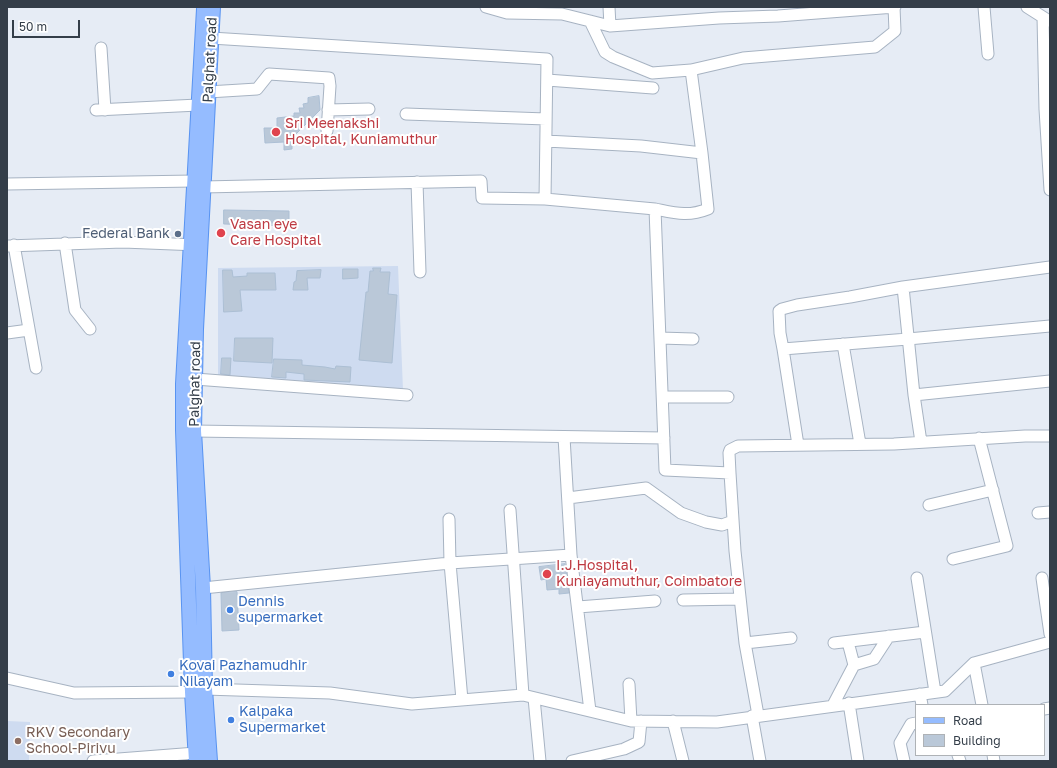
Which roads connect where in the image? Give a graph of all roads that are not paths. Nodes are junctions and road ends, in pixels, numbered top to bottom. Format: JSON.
{"nodes":[{"id":1,"x":204,"y":7,"type":"edge"},
{"id":2,"x":213,"y":7,"type":"edge"},
{"id":3,"x":486,"y":7,"type":"edge"},
{"id":4,"x":609,"y":7,"type":"edge"},
{"id":5,"x":719,"y":7,"type":"edge"},
{"id":6,"x":894,"y":7,"type":"edge"},
{"id":7,"x":984,"y":7,"type":"edge"},
{"id":8,"x":1027,"y":7,"type":"edge"},
{"id":9,"x":833,"y":9,"type":"edge"},
{"id":10,"x":778,"y":12,"type":"edge"},
{"id":11,"x":719,"y":18,"type":"junction"},
{"id":12,"x":1047,"y":20,"type":"edge"},
{"id":13,"x":590,"y":21,"type":"junction"},
{"id":14,"x":610,"y":26,"type":"junction"},
{"id":15,"x":211,"y":38,"type":"junction"},
{"id":16,"x":101,"y":48,"type":"dead end"},
{"id":17,"x":988,"y":54,"type":"dead end"},
{"id":18,"x":691,"y":70,"type":"junction"},
{"id":19,"x":547,"y":80,"type":"junction"},
{"id":20,"x":653,"y":88,"type":"dead end"},
{"id":21,"x":208,"y":92,"type":"junction"},
{"id":22,"x":198,"y":105,"type":"junction"},
{"id":23,"x":369,"y":109,"type":"dead end"},
{"id":24,"x":328,"y":110,"type":"junction"},
{"id":25,"x":406,"y":114,"type":"dead end"},
{"id":26,"x":546,"y":119,"type":"junction"},
{"id":27,"x":327,"y":131,"type":"dead end"},
{"id":28,"x":546,"y":141,"type":"junction"},
{"id":29,"x":702,"y":153,"type":"junction"},
{"id":30,"x":417,"y":182,"type":"junction"},
{"id":31,"x":7,"y":184,"type":"edge"},
{"id":32,"x":199,"y":184,"type":"junction"},
{"id":33,"x":1050,"y":190,"type":"edge"},
{"id":34,"x":545,"y":199,"type":"junction"},
{"id":35,"x":655,"y":209,"type":"junction"},
{"id":36,"x":65,"y":243,"type":"junction"},
{"id":37,"x":195,"y":245,"type":"junction"},
{"id":38,"x":11,"y":246,"type":"edge"},
{"id":39,"x":1050,"y":267,"type":"edge"},
{"id":40,"x":420,"y":272,"type":"dead end"},
{"id":41,"x":903,"y":287,"type":"junction"},
{"id":42,"x":1050,"y":326,"type":"edge"},
{"id":43,"x":90,"y":329,"type":"dead end"},
{"id":44,"x":29,"y":330,"type":"junction"},
{"id":45,"x":7,"y":333,"type":"edge"},
{"id":46,"x":660,"y":338,"type":"junction"},
{"id":47,"x":693,"y":339,"type":"dead end"},
{"id":48,"x":908,"y":339,"type":"junction"},
{"id":49,"x":843,"y":344,"type":"junction"},
{"id":50,"x":783,"y":349,"type":"junction"},
{"id":51,"x":36,"y":368,"type":"dead end"},
{"id":52,"x":195,"y":379,"type":"junction"},
{"id":53,"x":1050,"y":381,"type":"edge"},
{"id":54,"x":408,"y":394,"type":"dead end"},
{"id":55,"x":914,"y":394,"type":"junction"},
{"id":56,"x":662,"y":397,"type":"junction"},
{"id":57,"x":728,"y":397,"type":"dead end"},
{"id":58,"x":194,"y":431,"type":"junction"},
{"id":59,"x":1050,"y":436,"type":"edge"},
{"id":60,"x":564,"y":437,"type":"junction"},
{"id":61,"x":664,"y":438,"type":"junction"},
{"id":62,"x":980,"y":438,"type":"junction"},
{"id":63,"x":922,"y":442,"type":"junction"},
{"id":64,"x":860,"y":444,"type":"junction"},
{"id":65,"x":798,"y":445,"type":"junction"},
{"id":66,"x":730,"y":473,"type":"junction"},
{"id":67,"x":993,"y":490,"type":"junction"},
{"id":68,"x":568,"y":498,"type":"junction"},
{"id":69,"x":929,"y":505,"type":"dead end"},
{"id":70,"x":510,"y":510,"type":"dead end"},
{"id":71,"x":1050,"y":512,"type":"edge"},
{"id":72,"x":1038,"y":513,"type":"dead end"},
{"id":73,"x":449,"y":519,"type":"dead end"},
{"id":74,"x":733,"y":521,"type":"junction"},
{"id":75,"x":571,"y":555,"type":"junction"},
{"id":76,"x":513,"y":559,"type":"junction"},
{"id":77,"x":953,"y":559,"type":"dead end"},
{"id":78,"x":450,"y":563,"type":"junction"},
{"id":79,"x":917,"y":578,"type":"dead end"},
{"id":80,"x":1042,"y":578,"type":"dead end"},
{"id":81,"x":203,"y":588,"type":"junction"},
{"id":82,"x":740,"y":599,"type":"junction"},
{"id":83,"x":683,"y":600,"type":"dead end"},
{"id":84,"x":655,"y":601,"type":"dead end"},
{"id":85,"x":578,"y":607,"type":"junction"},
{"id":86,"x":925,"y":632,"type":"junction"},
{"id":87,"x":1050,"y":634,"type":"edge"},
{"id":88,"x":889,"y":636,"type":"junction"},
{"id":89,"x":791,"y":638,"type":"dead end"},
{"id":90,"x":848,"y":642,"type":"junction"},
{"id":91,"x":1050,"y":642,"type":"edge"},
{"id":92,"x":745,"y":643,"type":"junction"},
{"id":93,"x":834,"y":643,"type":"dead end"},
{"id":94,"x":974,"y":663,"type":"junction"},
{"id":95,"x":854,"y":665,"type":"junction"},
{"id":96,"x":7,"y":678,"type":"edge"},
{"id":97,"x":630,"y":684,"type":"dead end"},
{"id":98,"x":199,"y":691,"type":"junction"},
{"id":99,"x":935,"y":692,"type":"junction"},
{"id":100,"x":529,"y":696,"type":"junction"},
{"id":101,"x":462,"y":700,"type":"junction"},
{"id":102,"x":921,"y":700,"type":"edge"},
{"id":103,"x":849,"y":703,"type":"junction"},
{"id":104,"x":982,"y":704,"type":"edge"},
{"id":105,"x":834,"y":705,"type":"junction"},
{"id":106,"x":590,"y":711,"type":"junction"},
{"id":107,"x":755,"y":716,"type":"junction"},
{"id":108,"x":636,"y":721,"type":"junction"},
{"id":109,"x":673,"y":721,"type":"junction"},
{"id":110,"x":915,"y":723,"type":"edge"},
{"id":111,"x":196,"y":757,"type":"edge"},
{"id":112,"x":93,"y":761,"type":"edge"},
{"id":113,"x":210,"y":761,"type":"edge"},
{"id":114,"x":540,"y":761,"type":"edge"},
{"id":115,"x":572,"y":761,"type":"edge"},
{"id":116,"x":683,"y":761,"type":"edge"},
{"id":117,"x":760,"y":761,"type":"edge"},
{"id":118,"x":858,"y":761,"type":"edge"},
{"id":119,"x":904,"y":761,"type":"edge"}],
"edges":[{"from":1,"to":22,"type":"main road","name":"Palghat road"},
{"from":2,"to":15,"type":"main road","name":"Palghat road"},
{"from":3,"to":13,"type":"street"},
{"from":4,"to":14,"type":"street"},
{"from":5,"to":11,"type":"street"},
{"from":6,"to":9,"type":"street"},
{"from":6,"to":18,"type":"street"},
{"from":7,"to":17,"type":"street"},
{"from":8,"to":12,"type":"street"},
{"from":9,"to":10,"type":"street"},
{"from":10,"to":11,"type":"street"},
{"from":11,"to":14,"type":"street"},
{"from":12,"to":33,"type":"street"},
{"from":13,"to":14,"type":"street"},
{"from":13,"to":18,"type":"street"},
{"from":15,"to":19,"type":"street"},
{"from":15,"to":21,"type":"main road","name":"Palghat road"},
{"from":16,"to":22,"type":"street"},
{"from":18,"to":29,"type":"street"},
{"from":19,"to":20,"type":"street"},
{"from":19,"to":26,"type":"street"},
{"from":21,"to":24,"type":"street"},
{"from":21,"to":32,"type":"main road","name":"Palghat road"},
{"from":22,"to":32,"type":"main road","name":"Palghat road"},
{"from":23,"to":24,"type":"street"},
{"from":24,"to":27,"type":"street"},
{"from":25,"to":26,"type":"street"},
{"from":26,"to":28,"type":"street"},
{"from":28,"to":29,"type":"street"},
{"from":28,"to":34,"type":"street"},
{"from":29,"to":35,"type":"street"},
{"from":30,"to":32,"type":"street"},
{"from":30,"to":34,"type":"street"},
{"from":30,"to":40,"type":"street"},
{"from":31,"to":32,"type":"street"},
{"from":32,"to":37,"type":"main road","name":"Palghat road"},
{"from":34,"to":35,"type":"street"},
{"from":35,"to":46,"type":"street"},
{"from":36,"to":37,"type":"street"},
{"from":36,"to":38,"type":"street"},
{"from":36,"to":43,"type":"street"},
{"from":37,"to":52,"type":"main road","name":"Palghat road"},
{"from":37,"to":98,"type":"main road","name":"Palghat road"},
{"from":38,"to":44,"type":"street"},
{"from":39,"to":41,"type":"street"},
{"from":41,"to":48,"type":"street"},
{"from":41,"to":50,"type":"street"},
{"from":42,"to":48,"type":"street"},
{"from":44,"to":45,"type":"street"},
{"from":44,"to":51,"type":"street"},
{"from":46,"to":47,"type":"street"},
{"from":46,"to":56,"type":"street"},
{"from":48,"to":49,"type":"street"},
{"from":48,"to":55,"type":"street"},
{"from":49,"to":50,"type":"street"},
{"from":49,"to":64,"type":"street"},
{"from":50,"to":65,"type":"street"},
{"from":52,"to":54,"type":"street"},
{"from":52,"to":58,"type":"main road","name":"Palghat road"},
{"from":53,"to":55,"type":"street"},
{"from":55,"to":63,"type":"street"},
{"from":56,"to":57,"type":"street"},
{"from":56,"to":61,"type":"street"},
{"from":58,"to":60,"type":"street"},
{"from":58,"to":81,"type":"main road","name":"Palghat road"},
{"from":59,"to":62,"type":"street"},
{"from":60,"to":61,"type":"street"},
{"from":60,"to":68,"type":"street"},
{"from":61,"to":66,"type":"street"},
{"from":62,"to":63,"type":"street"},
{"from":62,"to":67,"type":"street"},
{"from":63,"to":64,"type":"street"},
{"from":64,"to":65,"type":"street"},
{"from":65,"to":66,"type":"street"},
{"from":66,"to":74,"type":"street"},
{"from":67,"to":69,"type":"street"},
{"from":67,"to":77,"type":"street"},
{"from":68,"to":74,"type":"street"},
{"from":68,"to":75,"type":"street"},
{"from":70,"to":76,"type":"street"},
{"from":71,"to":72,"type":"street"},
{"from":73,"to":78,"type":"street"},
{"from":74,"to":82,"type":"street"},
{"from":75,"to":76,"type":"street"},
{"from":75,"to":85,"type":"street"},
{"from":76,"to":78,"type":"street"},
{"from":76,"to":100,"type":"street"},
{"from":78,"to":81,"type":"street"},
{"from":78,"to":101,"type":"street"},
{"from":79,"to":86,"type":"street"},
{"from":80,"to":87,"type":"street"},
{"from":81,"to":98,"type":"main road","name":"Palghat road"},
{"from":82,"to":83,"type":"street"},
{"from":82,"to":92,"type":"street"},
{"from":84,"to":85,"type":"street"},
{"from":85,"to":106,"type":"street"},
{"from":86,"to":88,"type":"street"},
{"from":86,"to":99,"type":"street"},
{"from":88,"to":90,"type":"street"},
{"from":88,"to":95,"type":"street"},
{"from":89,"to":92,"type":"street"},
{"from":90,"to":93,"type":"street"},
{"from":90,"to":95,"type":"street"},
{"from":91,"to":94,"type":"street"},
{"from":92,"to":107,"type":"street"},
{"from":94,"to":99,"type":"street"},
{"from":94,"to":104,"type":"street"},
{"from":95,"to":105,"type":"street"},
{"from":96,"to":98,"type":"street"},
{"from":97,"to":108,"type":"street"},
{"from":98,"to":101,"type":"street"},
{"from":98,"to":111,"type":"main road","name":"Palghat road"},
{"from":98,"to":113,"type":"main road","name":"Palghat road"},
{"from":99,"to":102,"type":"street"},
{"from":100,"to":101,"type":"street"},
{"from":100,"to":106,"type":"street"},
{"from":100,"to":114,"type":"street"},
{"from":102,"to":103,"type":"street"},
{"from":103,"to":105,"type":"street"},
{"from":103,"to":118,"type":"street"},
{"from":105,"to":107,"type":"street"},
{"from":106,"to":108,"type":"street"},
{"from":107,"to":109,"type":"street"},
{"from":107,"to":117,"type":"street"},
{"from":108,"to":109,"type":"street"},
{"from":108,"to":115,"type":"street"},
{"from":109,"to":116,"type":"street"},
{"from":110,"to":119,"type":"street"},
{"from":111,"to":112,"type":"street"}]}
